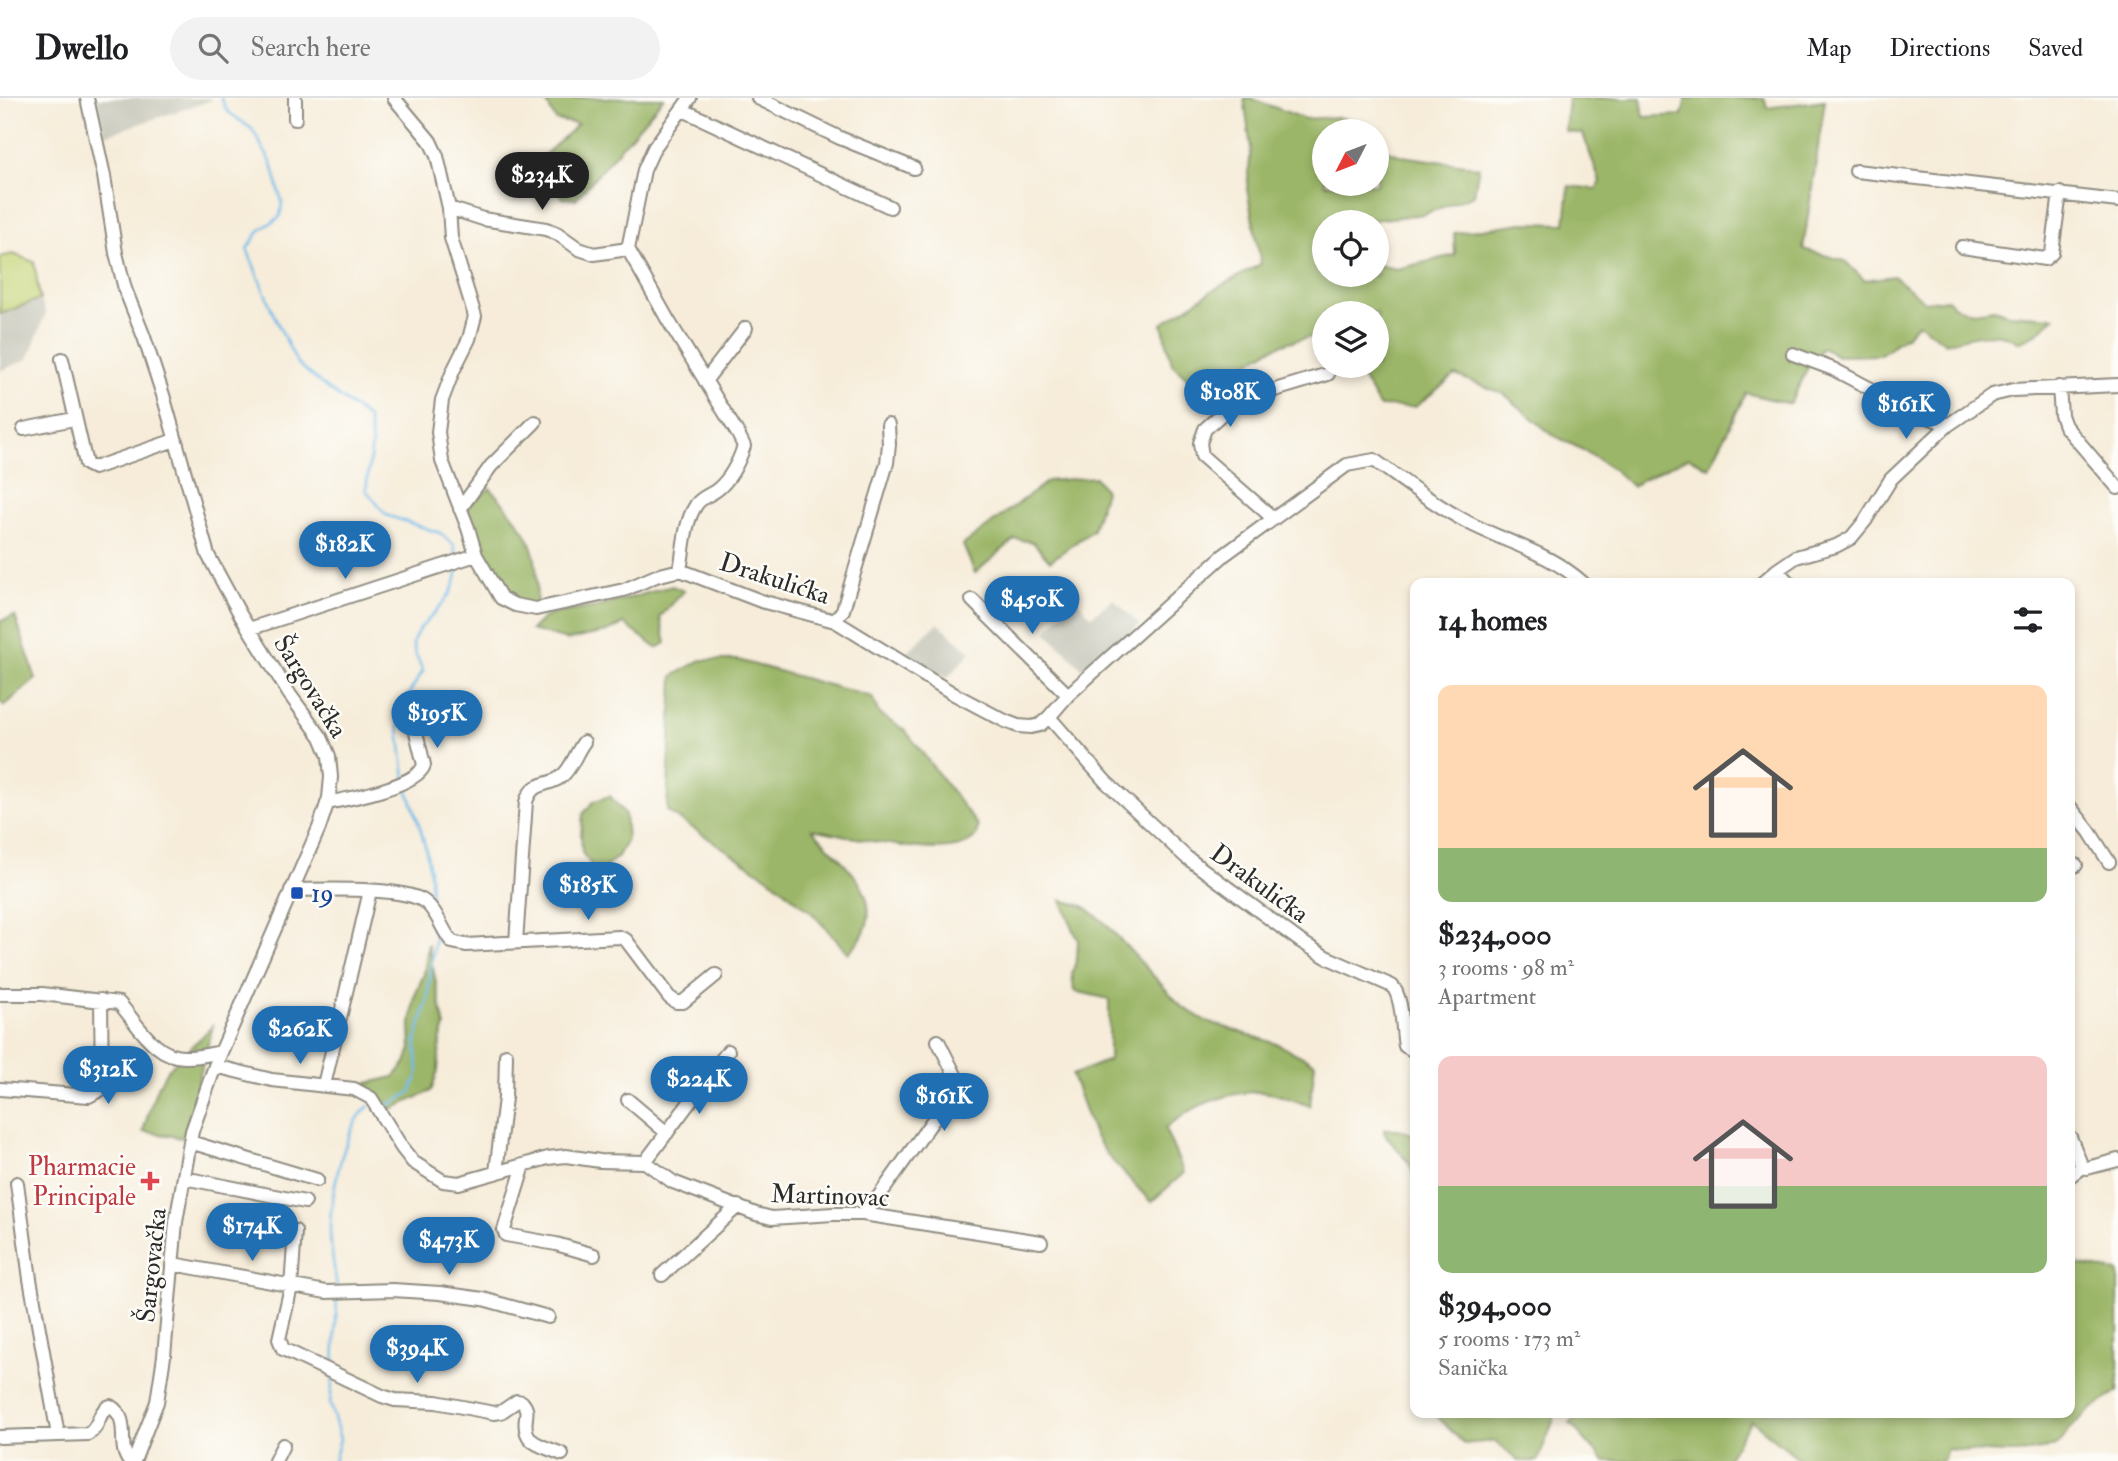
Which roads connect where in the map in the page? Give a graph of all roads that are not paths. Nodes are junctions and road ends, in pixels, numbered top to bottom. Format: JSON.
{"nodes":[{"id":1,"x":87,"y":98,"type":"edge"},
{"id":2,"x":295,"y":98,"type":"edge"},
{"id":3,"x":394,"y":98,"type":"edge"},
{"id":4,"x":690,"y":98,"type":"edge"},
{"id":5,"x":758,"y":98,"type":"edge"},
{"id":6,"x":683,"y":110,"type":"junction"},
{"id":7,"x":295,"y":119,"type":"dead end"},
{"id":8,"x":914,"y":168,"type":"dead end"},
{"id":9,"x":1856,"y":171,"type":"dead end"},
{"id":10,"x":2060,"y":193,"type":"junction"},
{"id":11,"x":2118,"y":201,"type":"edge"},
{"id":12,"x":890,"y":207,"type":"dead end"},
{"id":13,"x":449,"y":208,"type":"junction"},
{"id":14,"x":1962,"y":247,"type":"dead end"},
{"id":15,"x":628,"y":249,"type":"junction"},
{"id":16,"x":746,"y":328,"type":"dead end"},
{"id":17,"x":1793,"y":354,"type":"dead end"},
{"id":18,"x":62,"y":359,"type":"dead end"},
{"id":19,"x":1315,"y":378,"type":"edge"},
{"id":20,"x":705,"y":382,"type":"junction"},
{"id":21,"x":2118,"y":384,"type":"edge"},
{"id":22,"x":2059,"y":387,"type":"junction"},
{"id":23,"x":74,"y":419,"type":"junction"},
{"id":24,"x":535,"y":422,"type":"dead end"},
{"id":25,"x":888,"y":425,"type":"dead end"},
{"id":26,"x":1948,"y":425,"type":"junction"},
{"id":27,"x":24,"y":429,"type":"dead end"},
{"id":28,"x":175,"y":440,"type":"junction"},
{"id":29,"x":2118,"y":488,"type":"edge"},
{"id":30,"x":460,"y":509,"type":"junction"},
{"id":31,"x":1274,"y":519,"type":"junction"},
{"id":32,"x":476,"y":555,"type":"junction"},
{"id":33,"x":680,"y":570,"type":"junction"},
{"id":34,"x":1777,"y":570,"type":"junction"},
{"id":35,"x":1578,"y":578,"type":"edge"},
{"id":36,"x":1768,"y":578,"type":"edge"},
{"id":37,"x":1784,"y":578,"type":"edge"},
{"id":38,"x":972,"y":600,"type":"dead end"},
{"id":39,"x":835,"y":621,"type":"junction"},
{"id":40,"x":249,"y":629,"type":"junction"},
{"id":41,"x":1068,"y":695,"type":"junction"},
{"id":42,"x":414,"y":699,"type":"dead end"},
{"id":43,"x":1049,"y":717,"type":"junction"},
{"id":44,"x":584,"y":742,"type":"dead end"},
{"id":45,"x":327,"y":803,"type":"junction"},
{"id":46,"x":2075,"y":813,"type":"edge"},
{"id":47,"x":2109,"y":862,"type":"dead end"},
{"id":48,"x":291,"y":890,"type":"junction"},
{"id":49,"x":370,"y":891,"type":"junction"},
{"id":50,"x":516,"y":942,"type":"junction"},
{"id":51,"x":716,"y":975,"type":"dead end"},
{"id":52,"x":0,"y":994,"type":"edge"},
{"id":53,"x":101,"y":1000,"type":"junction"},
{"id":54,"x":938,"y":1041,"type":"dead end"},
{"id":55,"x":1410,"y":1049,"type":"edge"},
{"id":56,"x":728,"y":1051,"type":"dead end"},
{"id":57,"x":221,"y":1052,"type":"junction"},
{"id":58,"x":506,"y":1055,"type":"dead end"},
{"id":59,"x":215,"y":1066,"type":"junction"},
{"id":60,"x":324,"y":1085,"type":"junction"},
{"id":61,"x":0,"y":1089,"type":"edge"},
{"id":62,"x":628,"y":1100,"type":"dead end"},
{"id":63,"x":667,"y":1133,"type":"junction"},
{"id":64,"x":190,"y":1142,"type":"junction"},
{"id":65,"x":2075,"y":1150,"type":"edge"},
{"id":66,"x":2118,"y":1160,"type":"edge"},
{"id":67,"x":645,"y":1162,"type":"junction"},
{"id":68,"x":524,"y":1165,"type":"junction"},
{"id":69,"x":2082,"y":1167,"type":"junction"},
{"id":70,"x":496,"y":1172,"type":"junction"},
{"id":71,"x":2075,"y":1172,"type":"edge"},
{"id":72,"x":184,"y":1178,"type":"junction"},
{"id":73,"x":317,"y":1180,"type":"dead end"},
{"id":74,"x":17,"y":1183,"type":"dead end"},
{"id":75,"x":305,"y":1202,"type":"dead end"},
{"id":76,"x":738,"y":1206,"type":"junction"},
{"id":77,"x":863,"y":1214,"type":"junction"},
{"id":78,"x":295,"y":1231,"type":"dead end"},
{"id":79,"x":1041,"y":1242,"type":"dead end"},
{"id":80,"x":594,"y":1255,"type":"dead end"},
{"id":81,"x":173,"y":1264,"type":"junction"},
{"id":82,"x":662,"y":1275,"type":"dead end"},
{"id":83,"x":291,"y":1287,"type":"junction"},
{"id":84,"x":548,"y":1317,"type":"dead end"},
{"id":85,"x":58,"y":1435,"type":"junction"},
{"id":86,"x":0,"y":1437,"type":"edge"},
{"id":87,"x":283,"y":1445,"type":"dead end"},
{"id":88,"x":562,"y":1454,"type":"dead end"},
{"id":89,"x":132,"y":1461,"type":"edge"},
{"id":90,"x":275,"y":1461,"type":"edge"}],
"edges":[{"from":1,"to":28,"type":"street","name":"Šargovačka"},
{"from":2,"to":7,"type":"street"},
{"from":3,"to":13,"type":"street","name":"Drakulićka"},
{"from":4,"to":6,"type":"street"},
{"from":5,"to":8,"type":"street"},
{"from":6,"to":12,"type":"street"},
{"from":6,"to":15,"type":"street"},
{"from":9,"to":10,"type":"street"},
{"from":10,"to":11,"type":"street"},
{"from":10,"to":14,"type":"street"},
{"from":13,"to":15,"type":"street"},
{"from":13,"to":30,"type":"street","name":"Drakulićka"},
{"from":15,"to":20,"type":"street"},
{"from":16,"to":20,"type":"street"},
{"from":17,"to":26,"type":"street"},
{"from":18,"to":23,"type":"street"},
{"from":19,"to":31,"type":"street"},
{"from":20,"to":33,"type":"street"},
{"from":21,"to":22,"type":"street"},
{"from":22,"to":26,"type":"street"},
{"from":22,"to":29,"type":"street"},
{"from":23,"to":27,"type":"street"},
{"from":23,"to":28,"type":"street"},
{"from":24,"to":30,"type":"street"},
{"from":25,"to":39,"type":"street"},
{"from":26,"to":34,"type":"street"},
{"from":28,"to":40,"type":"street","name":"Šargovačka"},
{"from":30,"to":32,"type":"street","name":"Drakulićka"},
{"from":31,"to":35,"type":"street"},
{"from":31,"to":41,"type":"street"},
{"from":32,"to":33,"type":"street","name":"Drakulićka"},
{"from":32,"to":40,"type":"street"},
{"from":33,"to":39,"type":"street","name":"Drakulićka"},
{"from":34,"to":36,"type":"street"},
{"from":34,"to":37,"type":"street"},
{"from":38,"to":41,"type":"street"},
{"from":39,"to":43,"type":"street","name":"Drakulićka"},
{"from":40,"to":45,"type":"street","name":"Šargovačka"},
{"from":41,"to":43,"type":"street"},
{"from":42,"to":45,"type":"street"},
{"from":43,"to":55,"type":"street","name":"Drakulićka"},
{"from":44,"to":50,"type":"street"},
{"from":45,"to":48,"type":"street","name":"Šargovačka"},
{"from":46,"to":47,"type":"street"},
{"from":48,"to":49,"type":"street"},
{"from":48,"to":57,"type":"street","name":"Šargovačka"},
{"from":49,"to":50,"type":"street"},
{"from":49,"to":60,"type":"street"},
{"from":50,"to":51,"type":"street"},
{"from":52,"to":53,"type":"street"},
{"from":53,"to":57,"type":"street"},
{"from":53,"to":61,"type":"street"},
{"from":54,"to":77,"type":"street"},
{"from":56,"to":63,"type":"street"},
{"from":57,"to":59,"type":"street","name":"Šargovačka"},
{"from":58,"to":70,"type":"street"},
{"from":59,"to":60,"type":"street"},
{"from":59,"to":64,"type":"street","name":"Šargovačka"},
{"from":60,"to":70,"type":"street"},
{"from":62,"to":63,"type":"street"},
{"from":63,"to":67,"type":"street"},
{"from":64,"to":72,"type":"street","name":"Šargovačka"},
{"from":64,"to":73,"type":"street"},
{"from":65,"to":69,"type":"street"},
{"from":66,"to":69,"type":"street"},
{"from":67,"to":68,"type":"street"},
{"from":67,"to":76,"type":"street","name":"Martinovac"},
{"from":68,"to":70,"type":"street"},
{"from":68,"to":80,"type":"street"},
{"from":69,"to":71,"type":"street"},
{"from":72,"to":75,"type":"street"},
{"from":72,"to":81,"type":"street","name":"Šargovačka"},
{"from":74,"to":85,"type":"street"},
{"from":76,"to":77,"type":"street","name":"Martinovac"},
{"from":76,"to":82,"type":"street"},
{"from":77,"to":79,"type":"street","name":"Martinovac"},
{"from":78,"to":83,"type":"street"},
{"from":81,"to":83,"type":"street"},
{"from":81,"to":89,"type":"street","name":"Šargovačka"},
{"from":83,"to":84,"type":"street"},
{"from":83,"to":88,"type":"street"},
{"from":85,"to":86,"type":"street"},
{"from":85,"to":89,"type":"street"},
{"from":87,"to":90,"type":"street"}]}
